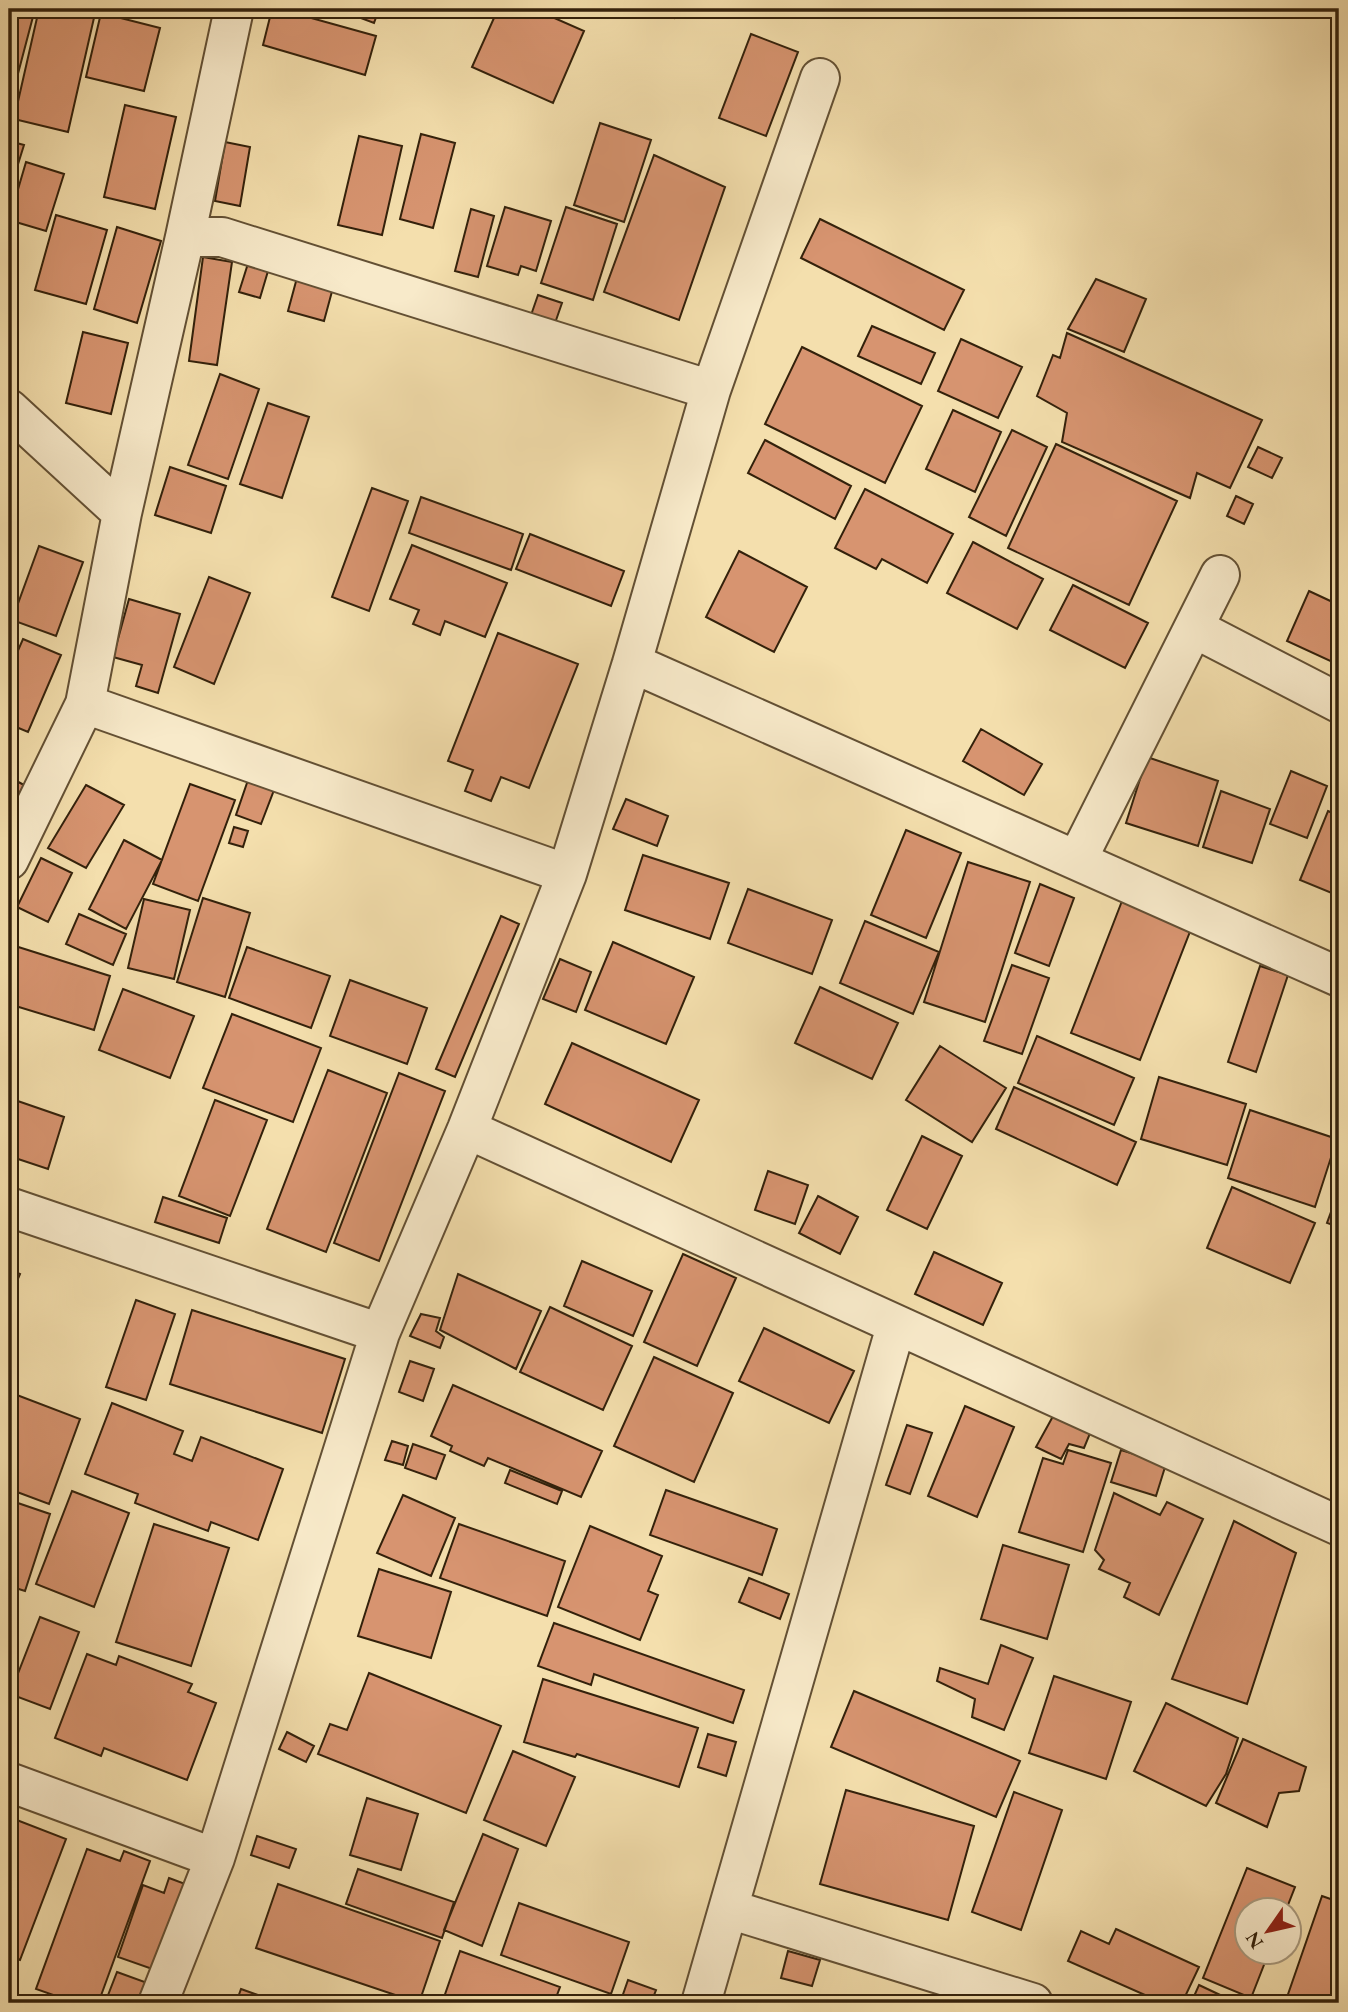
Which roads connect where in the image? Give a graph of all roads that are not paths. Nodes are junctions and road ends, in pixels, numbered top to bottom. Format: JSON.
{"nodes":[{"id":1,"x":233,"y":9,"type":"edge"},
{"id":2,"x":820,"y":78,"type":"dead end"},
{"id":3,"x":185,"y":237,"type":"junction"},
{"id":4,"x":711,"y":390,"type":"junction"},
{"id":5,"x":9,"y":409,"type":"edge"},
{"id":6,"x":122,"y":513,"type":"junction"},
{"id":7,"x":1220,"y":575,"type":"dead end"},
{"id":8,"x":1194,"y":628,"type":"junction"},
{"id":9,"x":632,"y":663,"type":"junction"},
{"id":10,"x":1339,"y":703,"type":"edge"},
{"id":11,"x":85,"y":704,"type":"junction"},
{"id":12,"x":9,"y":860,"type":"edge"},
{"id":13,"x":1077,"y":860,"type":"junction"},
{"id":14,"x":567,"y":874,"type":"junction"},
{"id":15,"x":1339,"y":977,"type":"edge"},
{"id":16,"x":467,"y":1129,"type":"junction"},
{"id":17,"x":9,"y":1207,"type":"edge"},
{"id":18,"x":896,"y":1326,"type":"junction"},
{"id":19,"x":380,"y":1333,"type":"junction"},
{"id":20,"x":1339,"y":1526,"type":"edge"},
{"id":21,"x":9,"y":1782,"type":"edge"},
{"id":22,"x":215,"y":1858,"type":"junction"},
{"id":23,"x":729,"y":1909,"type":"junction"},
{"id":24,"x":158,"y":2003,"type":"edge"},
{"id":25,"x":701,"y":2003,"type":"edge"},
{"id":26,"x":1033,"y":2003,"type":"edge"}],
"edges":[{"from":1,"to":3,"type":"street"},
{"from":2,"to":4,"type":"street"},
{"from":3,"to":4,"type":"street"},
{"from":3,"to":6,"type":"street"},
{"from":4,"to":9,"type":"street"},
{"from":5,"to":6,"type":"street"},
{"from":6,"to":11,"type":"street"},
{"from":7,"to":8,"type":"street"},
{"from":8,"to":10,"type":"street"},
{"from":8,"to":13,"type":"street"},
{"from":9,"to":13,"type":"street"},
{"from":9,"to":14,"type":"street"},
{"from":11,"to":12,"type":"street"},
{"from":11,"to":14,"type":"street"},
{"from":13,"to":15,"type":"street"},
{"from":14,"to":16,"type":"street"},
{"from":16,"to":18,"type":"street"},
{"from":16,"to":19,"type":"street"},
{"from":17,"to":19,"type":"street"},
{"from":18,"to":20,"type":"street"},
{"from":18,"to":23,"type":"street"},
{"from":19,"to":22,"type":"street"},
{"from":21,"to":22,"type":"street"},
{"from":22,"to":24,"type":"street"},
{"from":23,"to":25,"type":"street"},
{"from":23,"to":26,"type":"street"}]}
